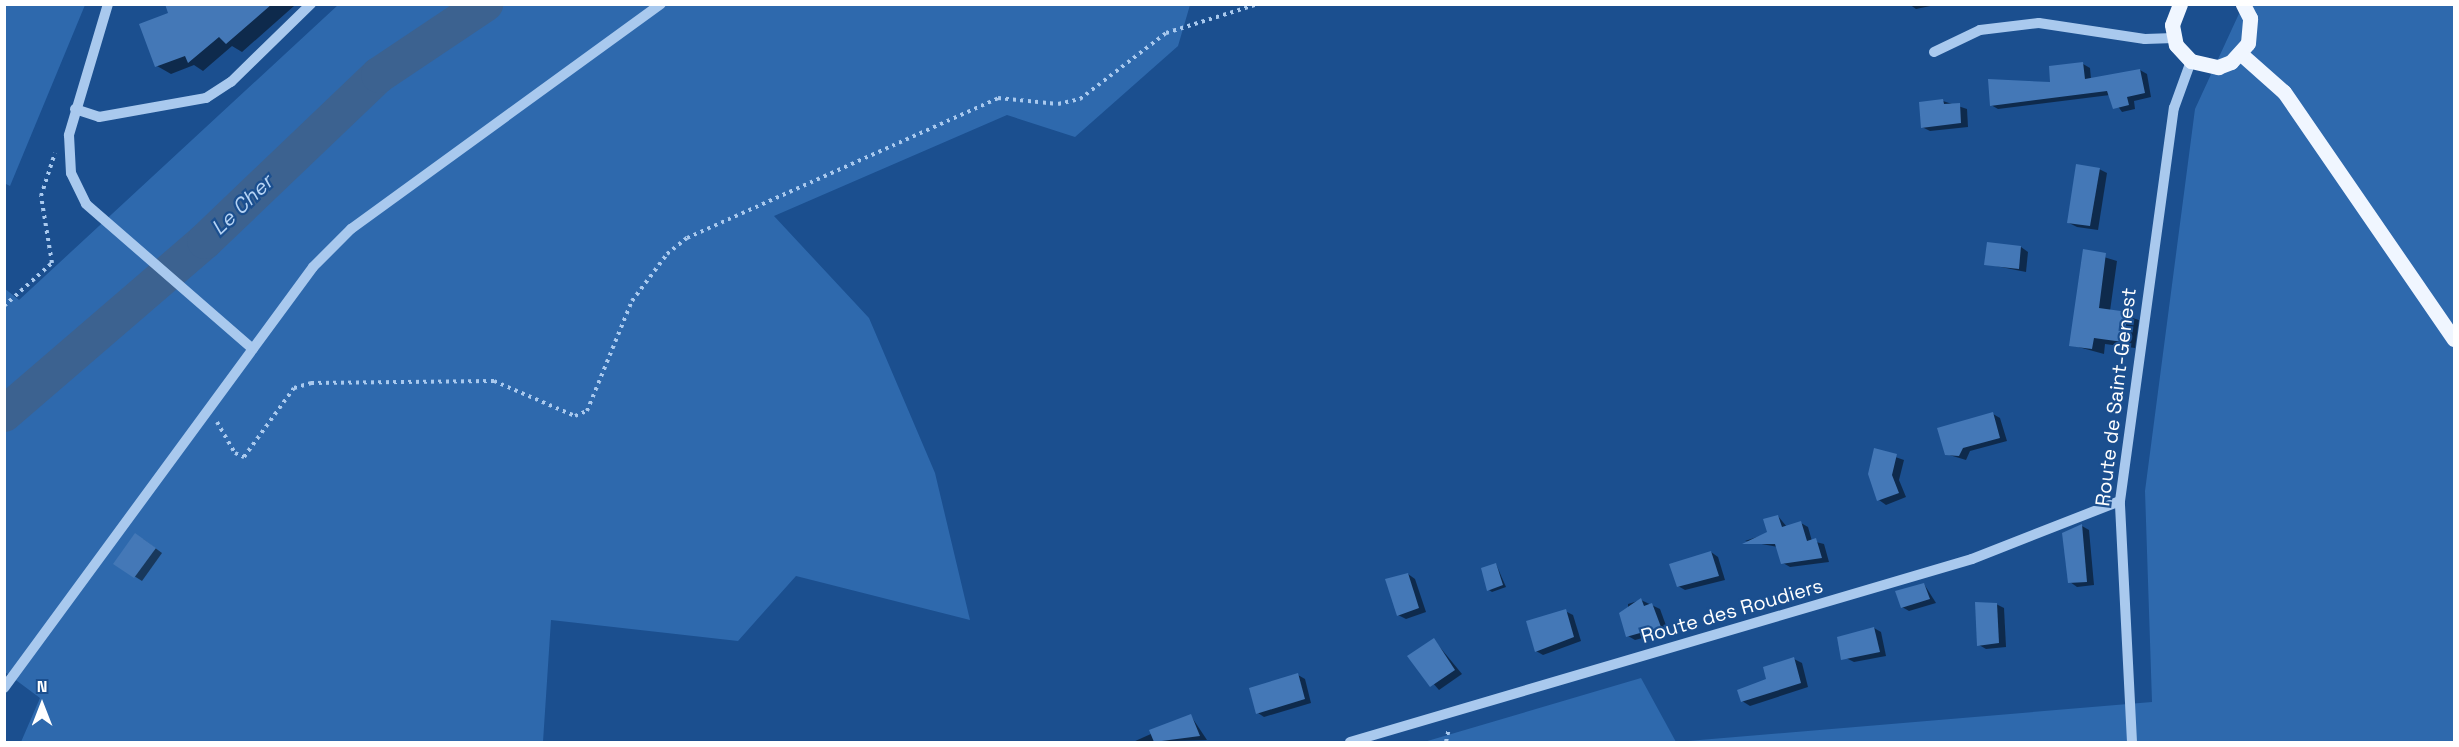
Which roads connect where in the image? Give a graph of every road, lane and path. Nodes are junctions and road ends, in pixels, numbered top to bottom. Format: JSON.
{"nodes":[{"id":1,"x":108,"y":4,"type":"edge"},
{"id":2,"x":311,"y":4,"type":"edge"},
{"id":3,"x":661,"y":4,"type":"edge"},
{"id":4,"x":1258,"y":4,"type":"edge"},
{"id":5,"x":2180,"y":4,"type":"edge"},
{"id":6,"x":2245,"y":5,"type":"edge"},
{"id":7,"x":2174,"y":38,"type":"junction"},
{"id":8,"x":1934,"y":52,"type":"dead end"},
{"id":9,"x":2241,"y":54,"type":"junction"},
{"id":10,"x":2191,"y":61,"type":"junction"},
{"id":11,"x":75,"y":109,"type":"junction"},
{"id":12,"x":58,"y":147,"type":"dead end"},
{"id":13,"x":4,"y":306,"type":"edge"},
{"id":14,"x":2454,"y":339,"type":"edge"},
{"id":15,"x":253,"y":349,"type":"junction"},
{"id":16,"x":209,"y":407,"type":"junction"},
{"id":17,"x":2120,"y":501,"type":"junction"},
{"id":18,"x":4,"y":688,"type":"edge"},
{"id":19,"x":1350,"y":742,"type":"edge"},
{"id":20,"x":2132,"y":742,"type":"edge"}],
"edges":[{"from":1,"to":11,"type":"street"},
{"from":2,"to":11,"type":"street"},
{"from":3,"to":15,"type":"street"},
{"from":4,"to":16,"type":"path"},
{"from":5,"to":7,"type":"main road"},
{"from":6,"to":9,"type":"main road"},
{"from":7,"to":8,"type":"street"},
{"from":7,"to":10,"type":"main road"},
{"from":9,"to":10,"type":"main road"},
{"from":9,"to":14,"type":"main road"},
{"from":10,"to":17,"type":"street","name":"Route de Saint-Genest"},
{"from":11,"to":15,"type":"street"},
{"from":12,"to":13,"type":"path"},
{"from":15,"to":16,"type":"street"},
{"from":16,"to":18,"type":"street"},
{"from":17,"to":19,"type":"street","name":"Route des Roudiers"},
{"from":17,"to":20,"type":"street","name":"Route de Saint-Genest"}]}
